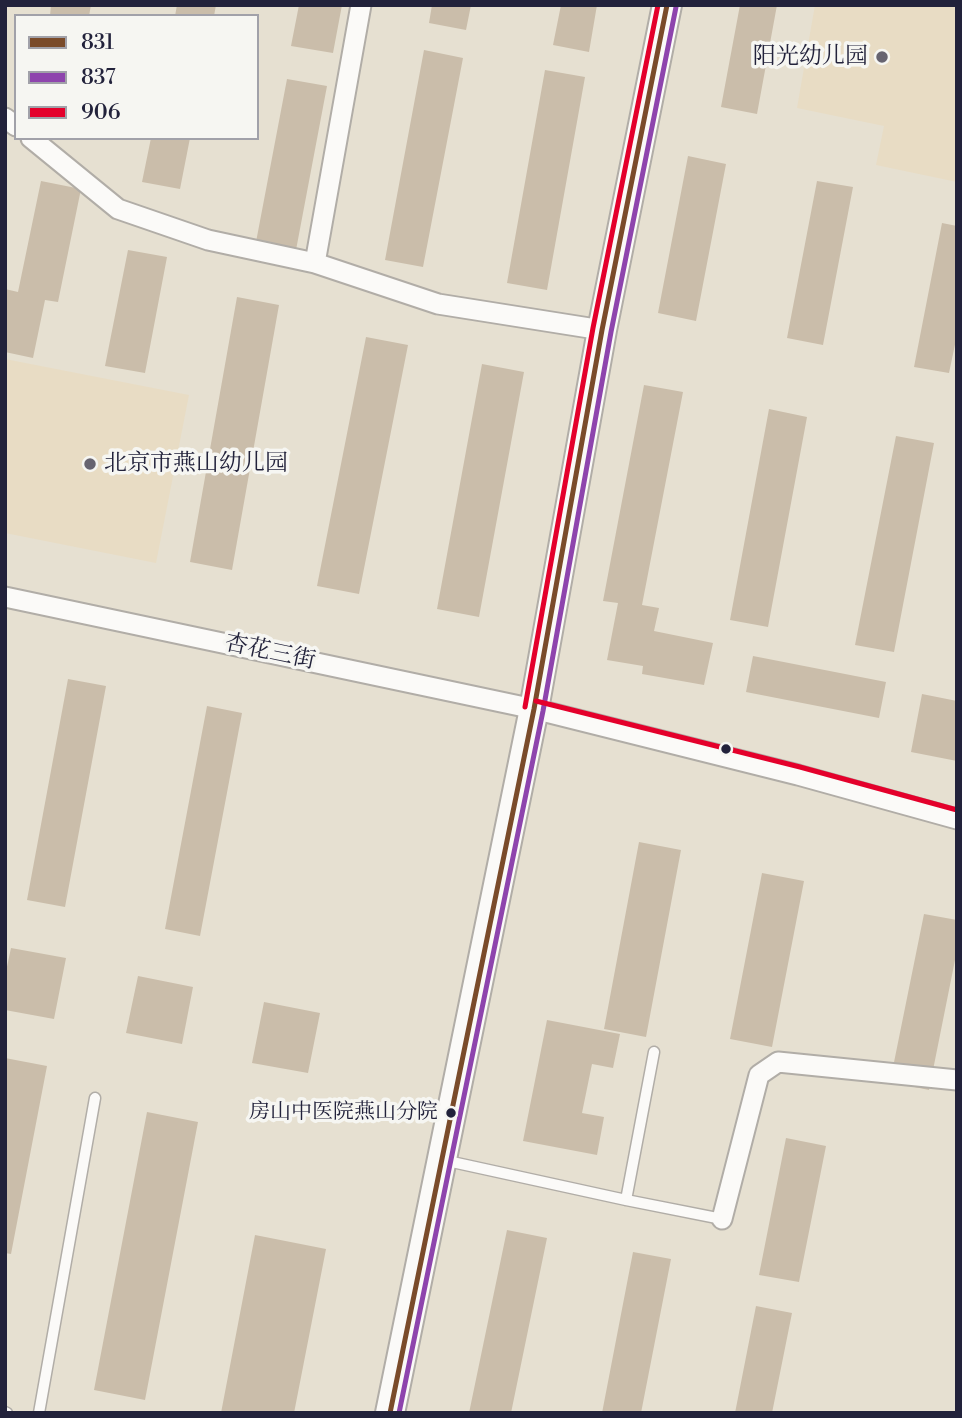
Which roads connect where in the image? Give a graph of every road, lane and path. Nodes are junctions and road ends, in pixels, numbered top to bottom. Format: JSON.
{"nodes":[{"id":1,"x":361,"y":5,"type":"edge"},
{"id":2,"x":667,"y":5,"type":"edge"},
{"id":3,"x":33,"y":140,"type":"edge"},
{"id":4,"x":315,"y":263,"type":"junction"},
{"id":5,"x":602,"y":330,"type":"junction"},
{"id":6,"x":5,"y":597,"type":"edge"},
{"id":7,"x":534,"y":709,"type":"junction"},
{"id":8,"x":957,"y":819,"type":"edge"},
{"id":9,"x":654,"y":1052,"type":"dead end"},
{"id":10,"x":957,"y":1080,"type":"edge"},
{"id":11,"x":95,"y":1098,"type":"dead end"},
{"id":12,"x":443,"y":1159,"type":"junction"},
{"id":13,"x":626,"y":1200,"type":"junction"},
{"id":14,"x":722,"y":1219,"type":"joint"},
{"id":15,"x":38,"y":1413,"type":"edge"},
{"id":16,"x":390,"y":1413,"type":"edge"}],
"edges":[{"from":1,"to":4,"type":"street"},
{"from":2,"to":5,"type":"street"},
{"from":3,"to":4,"type":"street"},
{"from":4,"to":5,"type":"street"},
{"from":5,"to":7,"type":"street"},
{"from":6,"to":7,"type":"street","name":"杏花三街"},
{"from":7,"to":8,"type":"street","name":"杏花三街"},
{"from":7,"to":12,"type":"street"},
{"from":9,"to":13,"type":"lane"},
{"from":10,"to":14,"type":"street"},
{"from":11,"to":15,"type":"lane"},
{"from":12,"to":13,"type":"lane"},
{"from":12,"to":16,"type":"street"},
{"from":13,"to":14,"type":"lane"}]}
